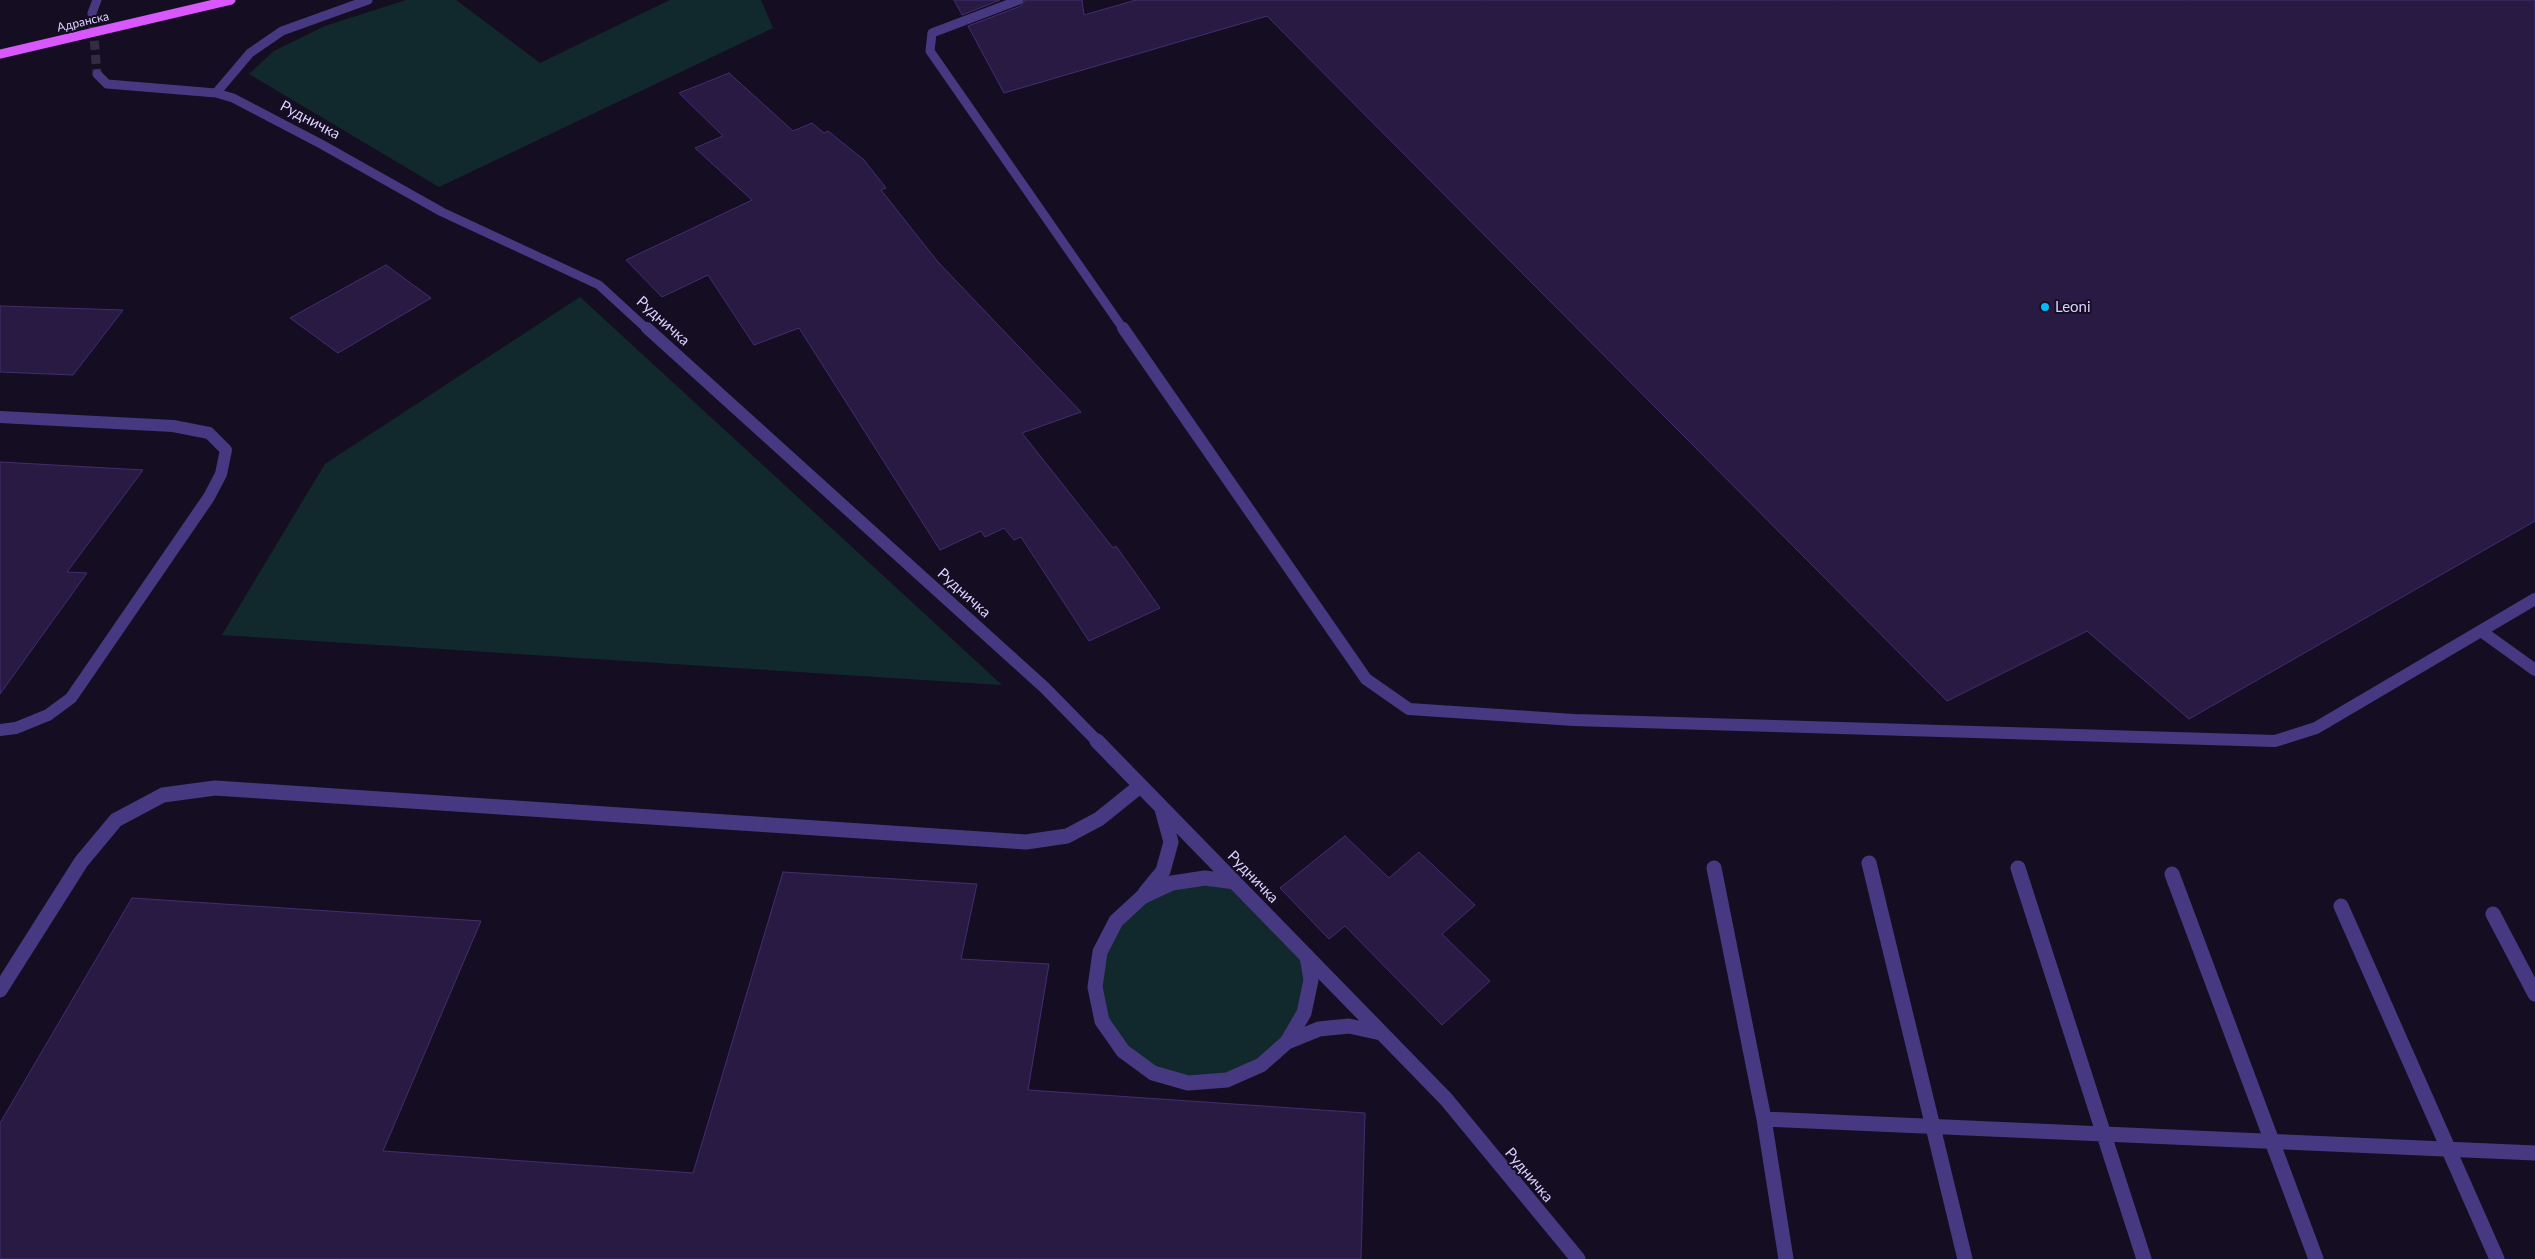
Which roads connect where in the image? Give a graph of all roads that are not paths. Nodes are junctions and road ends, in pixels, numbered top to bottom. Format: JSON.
{"nodes":[{"id":1,"x":97,"y":0,"type":"edge"},
{"id":2,"x":231,"y":0,"type":"edge"},
{"id":3,"x":368,"y":0,"type":"edge"},
{"id":4,"x":1019,"y":0,"type":"edge"},
{"id":5,"x":92,"y":13,"type":"tunnel mouth"},
{"id":6,"x":0,"y":54,"type":"edge"},
{"id":7,"x":97,"y":74,"type":"dead end"},
{"id":8,"x":216,"y":92,"type":"junction"},
{"id":9,"x":0,"y":417,"type":"edge"},
{"id":10,"x":2535,"y":599,"type":"edge"},
{"id":11,"x":2481,"y":631,"type":"junction"},
{"id":12,"x":2535,"y":670,"type":"edge"},
{"id":13,"x":0,"y":730,"type":"edge"},
{"id":14,"x":1140,"y":786,"type":"junction"},
{"id":15,"x":1162,"y":808,"type":"junction"},
{"id":16,"x":1869,"y":863,"type":"dead end"},
{"id":17,"x":1714,"y":868,"type":"dead end"},
{"id":18,"x":2018,"y":868,"type":"dead end"},
{"id":19,"x":2172,"y":874,"type":"dead end"},
{"id":20,"x":1235,"y":882,"type":"junction"},
{"id":21,"x":1142,"y":897,"type":"junction"},
{"id":22,"x":2341,"y":906,"type":"dead end"},
{"id":23,"x":2493,"y":914,"type":"dead end"},
{"id":24,"x":1307,"y":956,"type":"junction"},
{"id":25,"x":0,"y":990,"type":"edge"},
{"id":26,"x":2535,"y":994,"type":"edge"},
{"id":27,"x":1382,"y":1034,"type":"junction"},
{"id":28,"x":1288,"y":1042,"type":"junction"},
{"id":29,"x":1764,"y":1118,"type":"junction"},
{"id":30,"x":1933,"y":1127,"type":"junction"},
{"id":31,"x":2103,"y":1134,"type":"junction"},
{"id":32,"x":2272,"y":1142,"type":"junction"},
{"id":33,"x":2448,"y":1149,"type":"junction"},
{"id":34,"x":2535,"y":1153,"type":"edge"},
{"id":35,"x":1578,"y":1259,"type":"edge"},
{"id":36,"x":1786,"y":1259,"type":"edge"},
{"id":37,"x":1965,"y":1259,"type":"edge"},
{"id":38,"x":2144,"y":1259,"type":"edge"},
{"id":39,"x":2316,"y":1259,"type":"edge"},
{"id":40,"x":2497,"y":1259,"type":"edge"}],
"edges":[{"from":1,"to":5,"type":"street"},
{"from":2,"to":6,"type":"main road","name":"Адранска"},
{"from":3,"to":8,"type":"street"},
{"from":4,"to":11,"type":"street"},
{"from":7,"to":8,"type":"street","name":"Рудничка"},
{"from":8,"to":14,"type":"street","name":"Рудничка"},
{"from":9,"to":13,"type":"street"},
{"from":10,"to":11,"type":"street"},
{"from":11,"to":12,"type":"street"},
{"from":14,"to":15,"type":"street","name":"Рудничка"},
{"from":14,"to":25,"type":"street"},
{"from":15,"to":20,"type":"street","name":"Рудничка"},
{"from":15,"to":21,"type":"street"},
{"from":16,"to":30,"type":"street"},
{"from":17,"to":29,"type":"street"},
{"from":18,"to":31,"type":"street"},
{"from":19,"to":32,"type":"street"},
{"from":20,"to":21,"type":"street"},
{"from":20,"to":24,"type":"street","name":"Рудничка"},
{"from":21,"to":28,"type":"street"},
{"from":22,"to":33,"type":"street"},
{"from":23,"to":26,"type":"street"},
{"from":24,"to":27,"type":"street","name":"Рудничка"},
{"from":24,"to":28,"type":"street"},
{"from":27,"to":28,"type":"street"},
{"from":27,"to":35,"type":"street","name":"Рудничка"},
{"from":29,"to":30,"type":"street"},
{"from":29,"to":36,"type":"street"},
{"from":30,"to":31,"type":"street"},
{"from":30,"to":37,"type":"street"},
{"from":31,"to":32,"type":"street"},
{"from":31,"to":38,"type":"street"},
{"from":32,"to":33,"type":"street"},
{"from":32,"to":39,"type":"street"},
{"from":33,"to":34,"type":"street"},
{"from":33,"to":40,"type":"street"}]}
